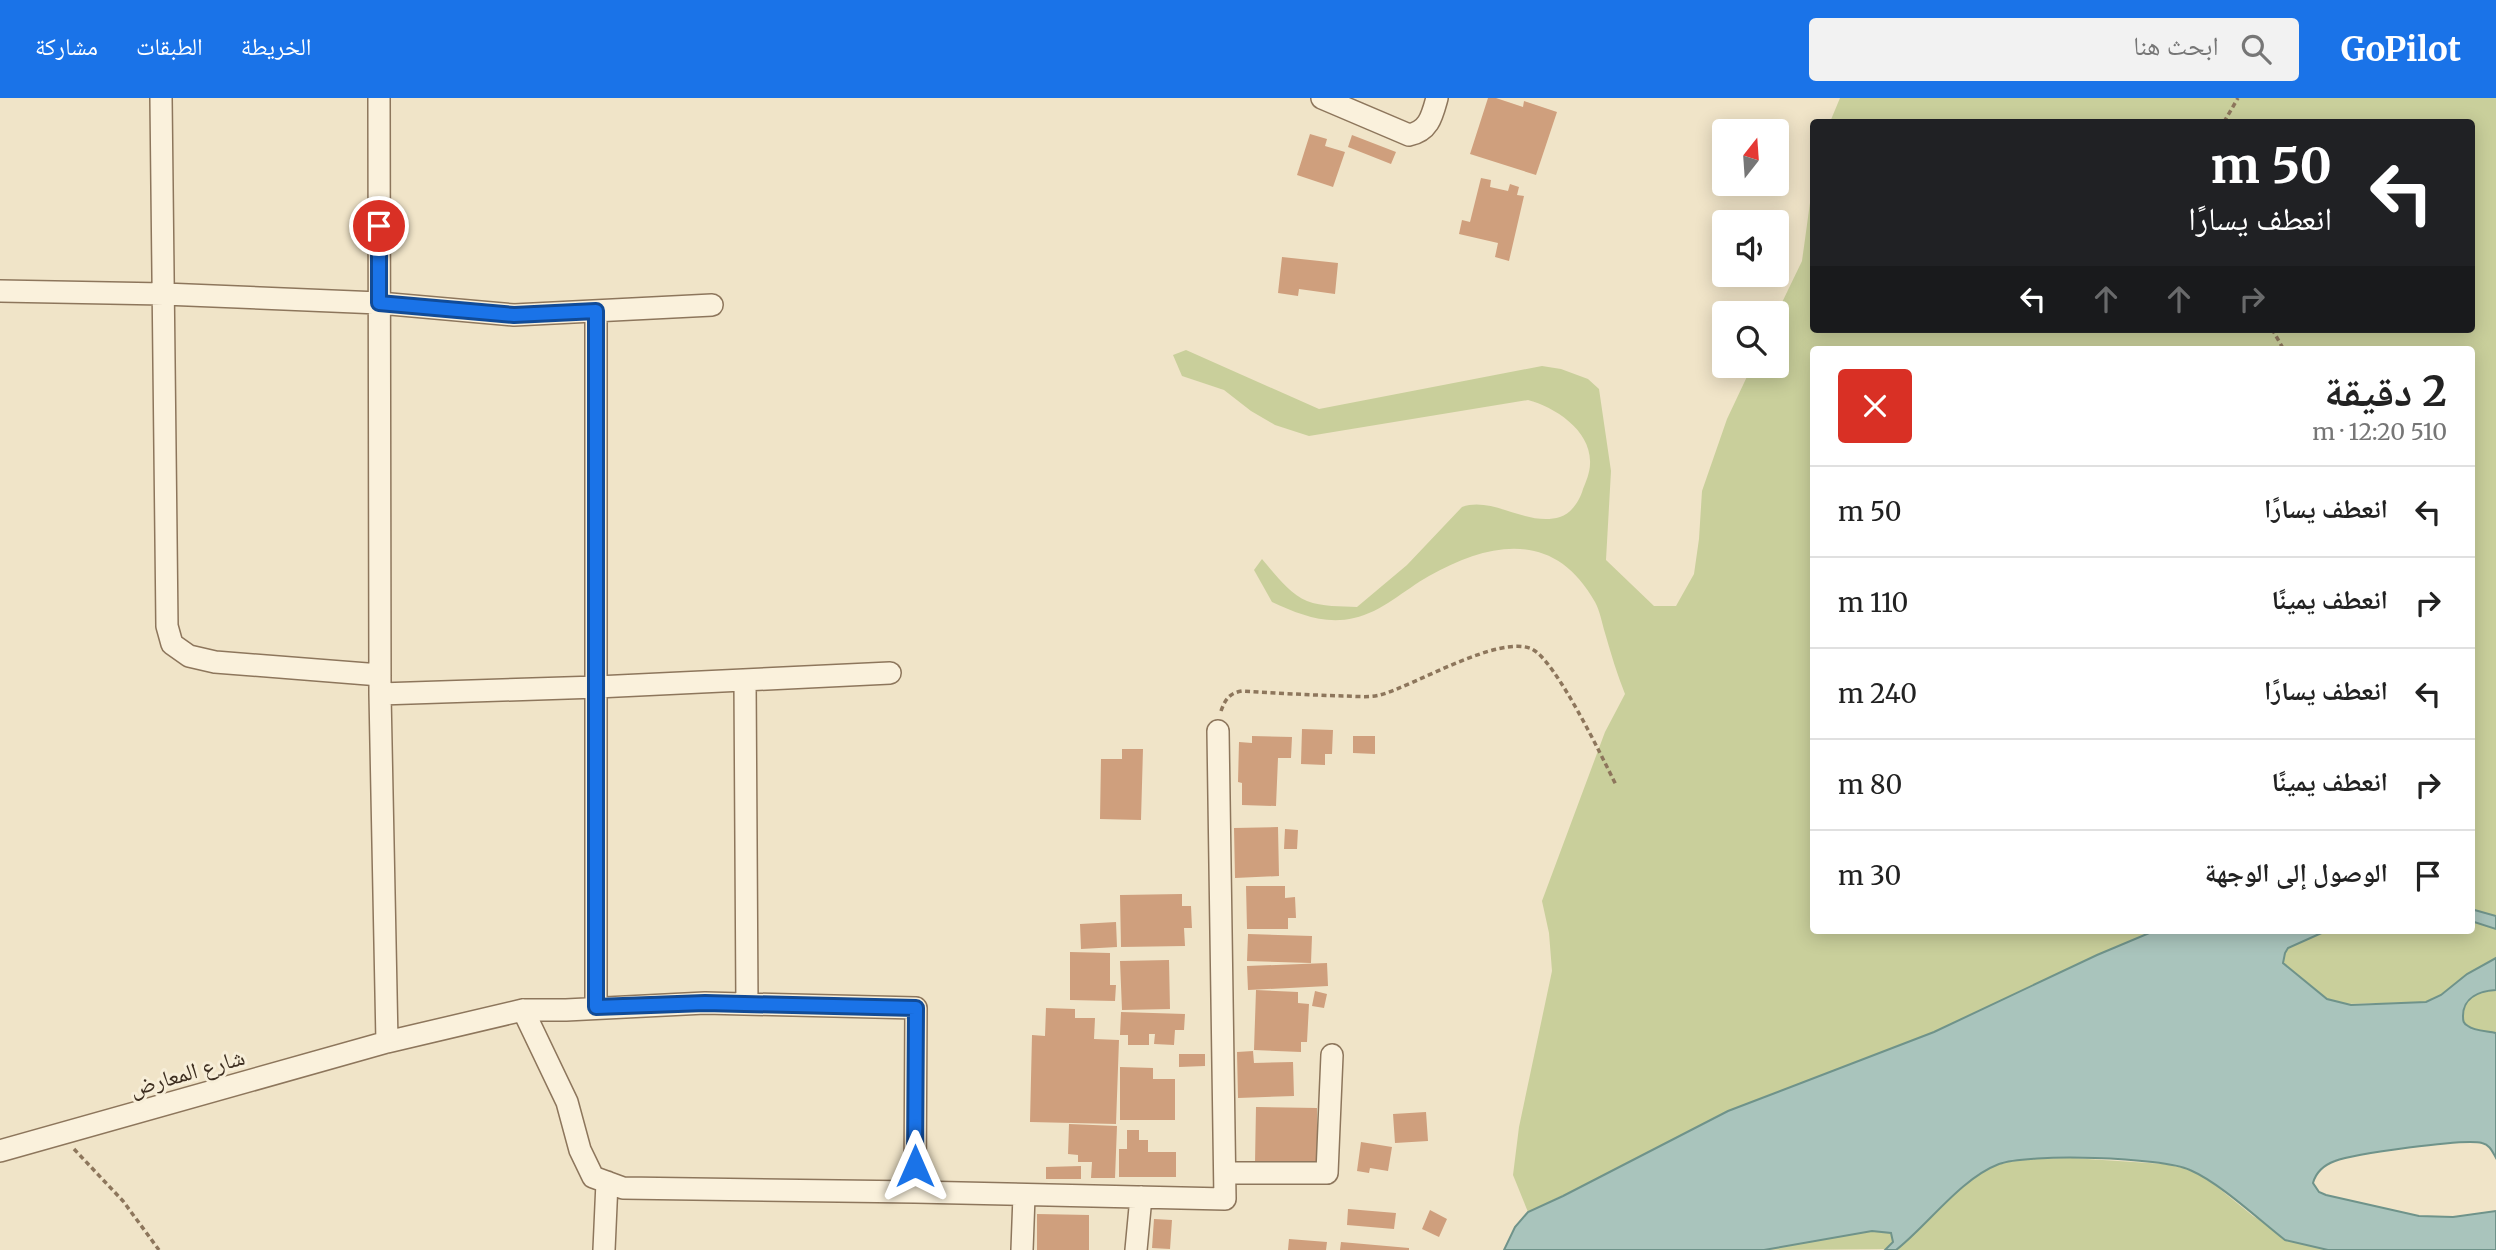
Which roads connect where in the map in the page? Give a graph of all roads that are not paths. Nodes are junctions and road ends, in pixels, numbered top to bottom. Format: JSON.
{"nodes":[{"id":1,"x":161,"y":98,"type":"edge"},
{"id":2,"x":379,"y":98,"type":"edge"},
{"id":3,"x":1322,"y":98,"type":"edge"},
{"id":4,"x":1437,"y":98,"type":"edge"},
{"id":5,"x":0,"y":291,"type":"edge"},
{"id":6,"x":164,"y":294,"type":"junction"},
{"id":7,"x":379,"y":303,"type":"junction"},
{"id":8,"x":712,"y":305,"type":"dead end"},
{"id":9,"x":596,"y":311,"type":"junction"},
{"id":10,"x":890,"y":673,"type":"dead end"},
{"id":11,"x":745,"y":680,"type":"junction"},
{"id":12,"x":380,"y":684,"type":"junction"},
{"id":13,"x":597,"y":687,"type":"junction"},
{"id":14,"x":1218,"y":730,"type":"road end"},
{"id":15,"x":747,"y":1004,"type":"junction"},
{"id":16,"x":596,"y":1007,"type":"junction"},
{"id":17,"x":523,"y":1010,"type":"junction"},
{"id":18,"x":387,"y":1042,"type":"junction"},
{"id":19,"x":1332,"y":1055,"type":"dead end"},
{"id":20,"x":0,"y":1151,"type":"edge"},
{"id":21,"x":1225,"y":1173,"type":"junction"},
{"id":22,"x":607,"y":1182,"type":"junction"},
{"id":23,"x":915,"y":1192,"type":"junction"},
{"id":24,"x":1024,"y":1196,"type":"junction"},
{"id":25,"x":1141,"y":1197,"type":"junction"},
{"id":26,"x":604,"y":1250,"type":"edge"},
{"id":27,"x":1022,"y":1250,"type":"edge"},
{"id":28,"x":1136,"y":1250,"type":"edge"}],
"edges":[{"from":1,"to":6,"type":"street"},
{"from":2,"to":7,"type":"street"},
{"from":3,"to":4,"type":"street"},
{"from":5,"to":6,"type":"street"},
{"from":6,"to":7,"type":"street"},
{"from":6,"to":12,"type":"street"},
{"from":7,"to":9,"type":"street"},
{"from":7,"to":12,"type":"street"},
{"from":8,"to":9,"type":"street"},
{"from":9,"to":13,"type":"street"},
{"from":10,"to":11,"type":"street"},
{"from":11,"to":13,"type":"street"},
{"from":11,"to":15,"type":"street"},
{"from":12,"to":13,"type":"street"},
{"from":12,"to":18,"type":"street"},
{"from":13,"to":16,"type":"street"},
{"from":14,"to":21,"type":"street"},
{"from":15,"to":16,"type":"street","name":"شارع المعارض"},
{"from":15,"to":23,"type":"street","name":"شارع المعارض"},
{"from":16,"to":17,"type":"street","name":"شارع المعارض"},
{"from":17,"to":18,"type":"street","name":"شارع المعارض"},
{"from":17,"to":22,"type":"street"},
{"from":18,"to":20,"type":"street","name":"شارع المعارض"},
{"from":19,"to":21,"type":"street"},
{"from":21,"to":25,"type":"street"},
{"from":22,"to":23,"type":"street"},
{"from":22,"to":26,"type":"street"},
{"from":23,"to":24,"type":"street"},
{"from":24,"to":25,"type":"street"},
{"from":24,"to":27,"type":"street"},
{"from":25,"to":28,"type":"street"}]}
